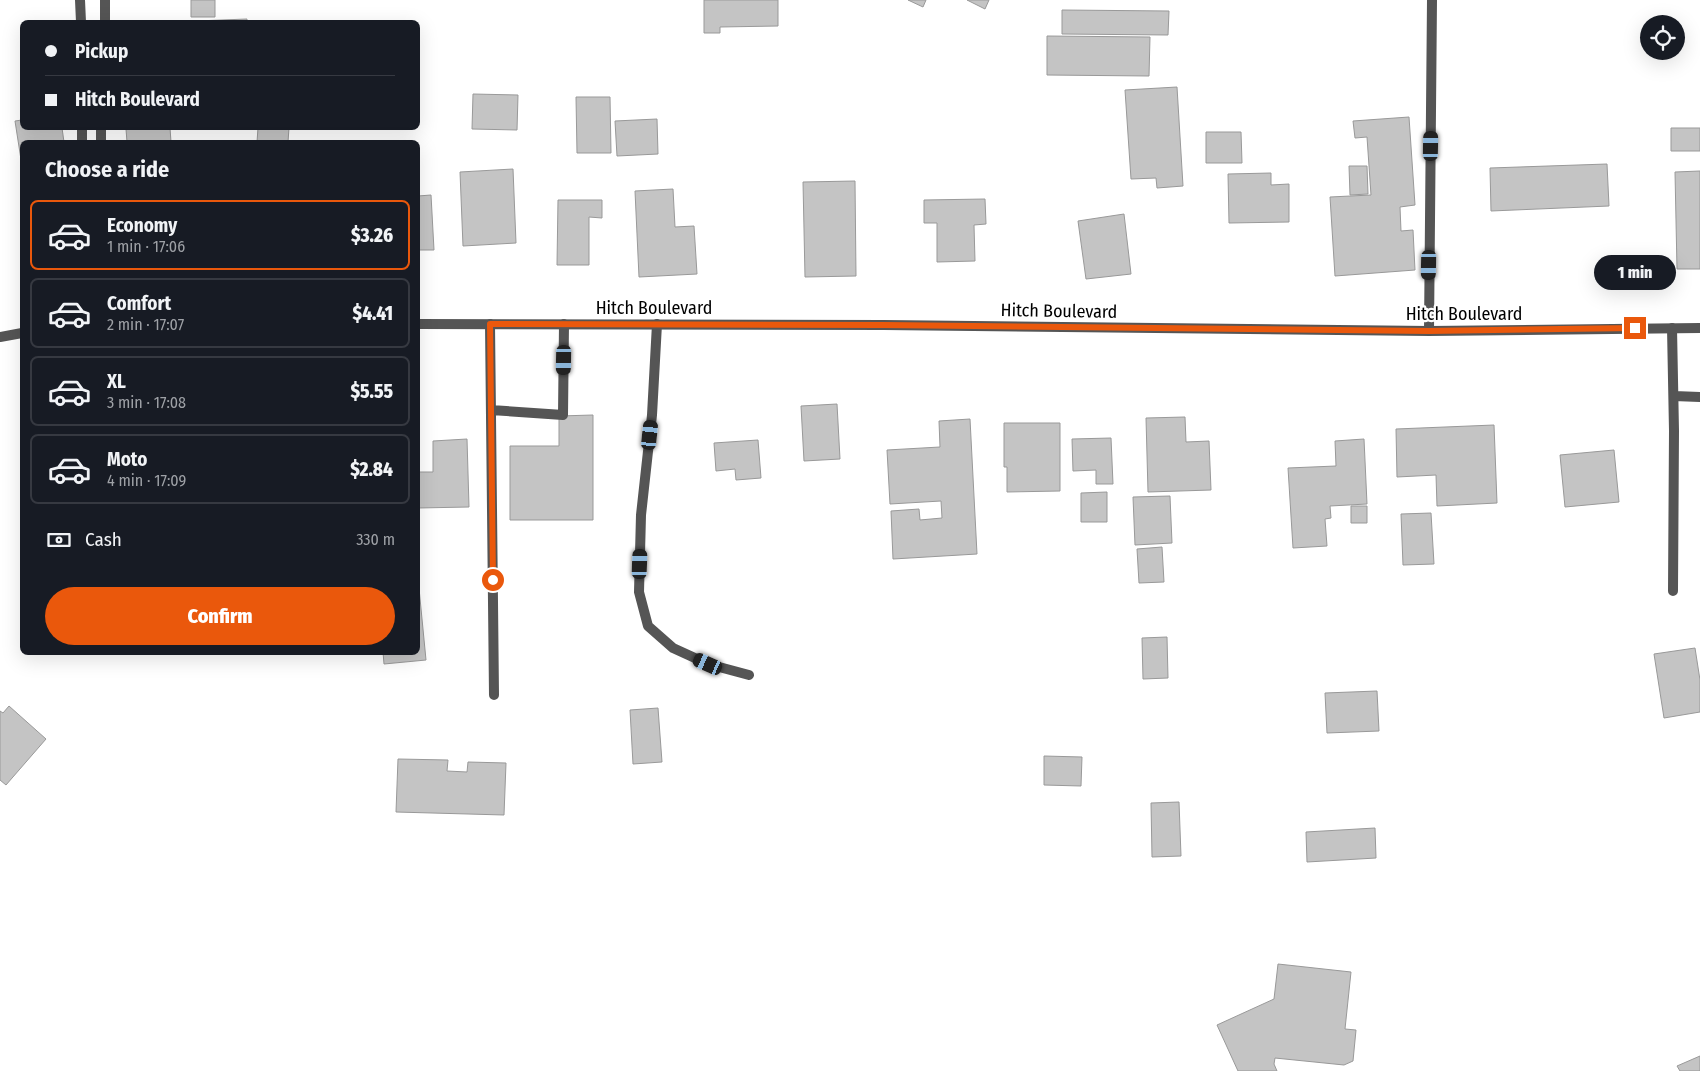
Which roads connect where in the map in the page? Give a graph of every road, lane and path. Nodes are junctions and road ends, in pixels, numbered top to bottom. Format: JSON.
{"nodes":[{"id":1,"x":80,"y":0,"type":"edge"},
{"id":2,"x":105,"y":0,"type":"edge"},
{"id":3,"x":1432,"y":0,"type":"edge"},
{"id":4,"x":81,"y":20,"type":"edge"},
{"id":5,"x":104,"y":20,"type":"edge"},
{"id":6,"x":420,"y":324,"type":"edge"},
{"id":7,"x":490,"y":324,"type":"junction"},
{"id":8,"x":564,"y":324,"type":"junction"},
{"id":9,"x":657,"y":324,"type":"junction"},
{"id":10,"x":1672,"y":328,"type":"junction"},
{"id":11,"x":1700,"y":328,"type":"edge"},
{"id":12,"x":1429,"y":331,"type":"junction"},
{"id":13,"x":20,"y":333,"type":"edge"},
{"id":14,"x":0,"y":337,"type":"edge"},
{"id":15,"x":1674,"y":396,"type":"junction"},
{"id":16,"x":1700,"y":398,"type":"edge"},
{"id":17,"x":492,"y":410,"type":"junction"},
{"id":18,"x":1673,"y":591,"type":"dead end"},
{"id":19,"x":749,"y":675,"type":"dead end"},
{"id":20,"x":494,"y":695,"type":"dead end"}],
"edges":[{"from":1,"to":4,"type":"street"},
{"from":2,"to":5,"type":"street"},
{"from":3,"to":12,"type":"street"},
{"from":6,"to":7,"type":"street","name":"Hitch Boulevard"},
{"from":7,"to":8,"type":"street","name":"Hitch Boulevard"},
{"from":7,"to":17,"type":"street"},
{"from":8,"to":9,"type":"street","name":"Hitch Boulevard"},
{"from":8,"to":17,"type":"street"},
{"from":9,"to":12,"type":"street","name":"Hitch Boulevard"},
{"from":9,"to":19,"type":"street"},
{"from":10,"to":11,"type":"street","name":"Hitch Boulevard"},
{"from":10,"to":12,"type":"street","name":"Hitch Boulevard"},
{"from":10,"to":15,"type":"street"},
{"from":13,"to":14,"type":"street"},
{"from":15,"to":16,"type":"street"},
{"from":15,"to":18,"type":"street"},
{"from":17,"to":20,"type":"street"}]}
